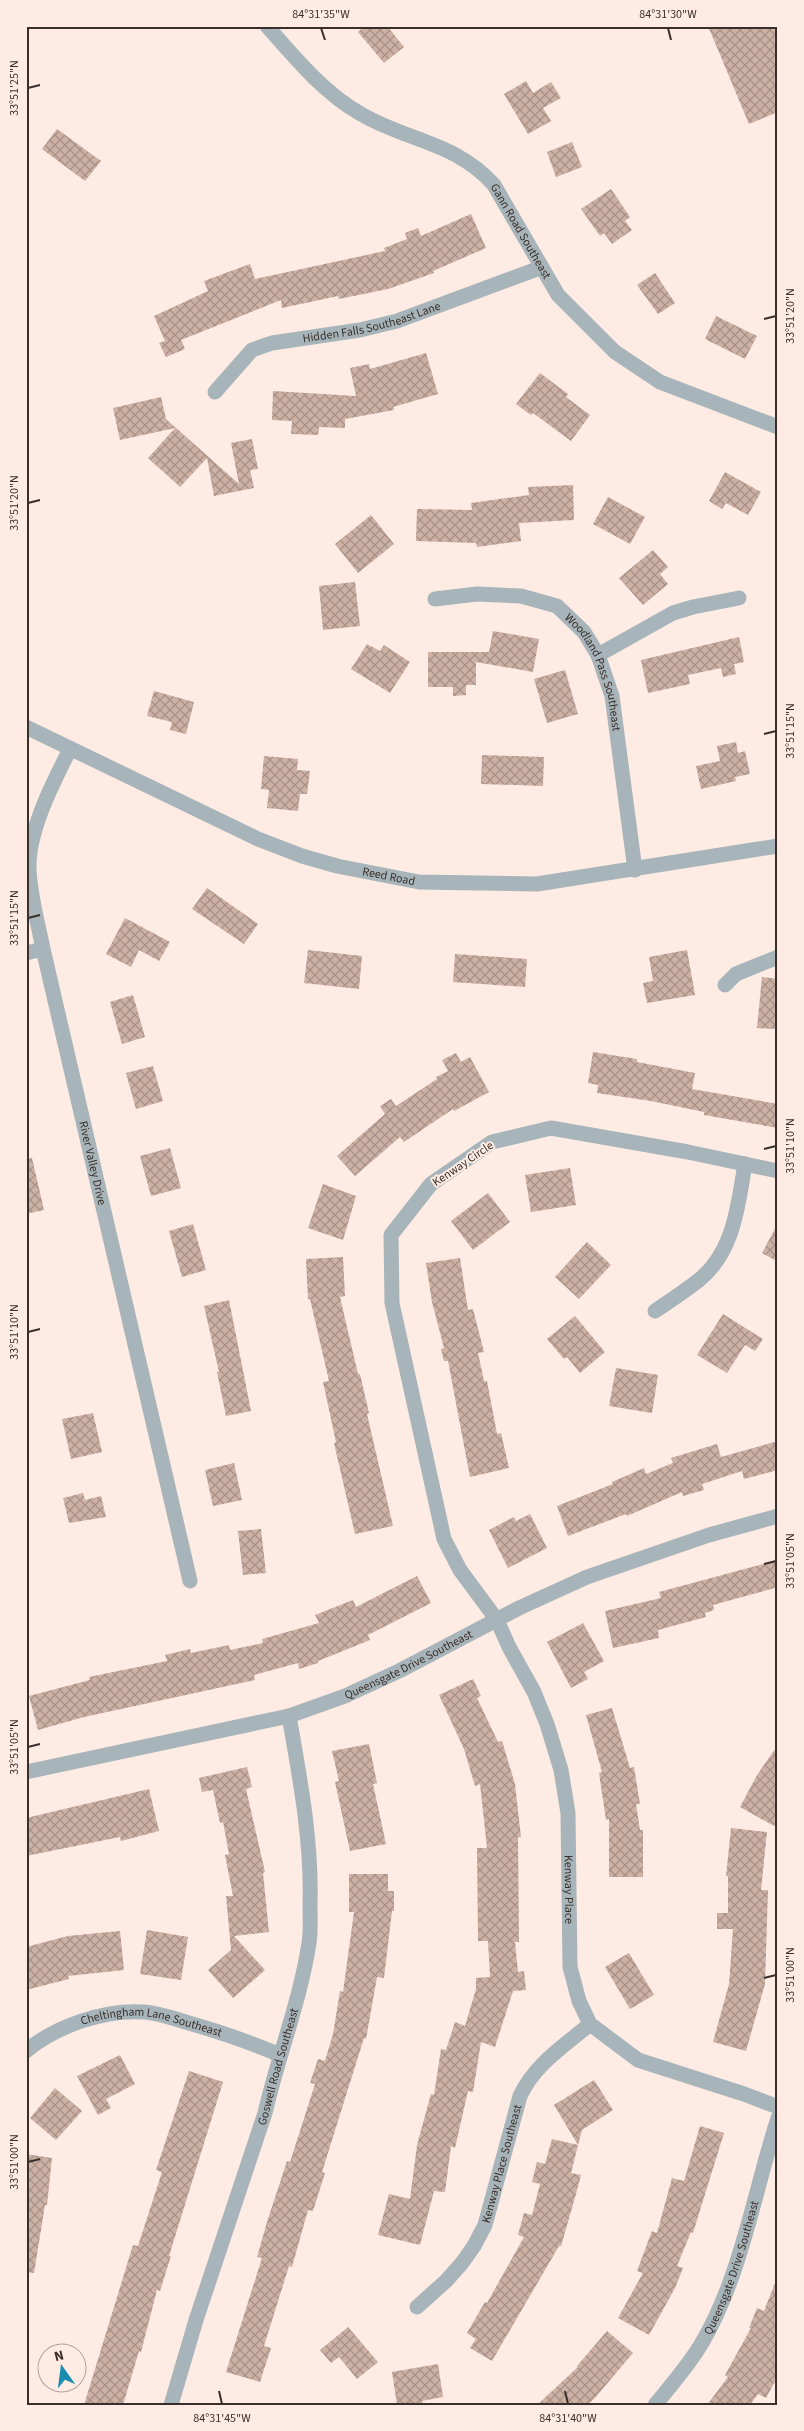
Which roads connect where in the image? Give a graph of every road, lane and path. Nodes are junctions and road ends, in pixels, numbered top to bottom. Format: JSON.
{"nodes":[{"id":1,"x":267,"y":26,"type":"edge"},
{"id":2,"x":540,"y":268,"type":"junction"},
{"id":3,"x":215,"y":392,"type":"dead end"},
{"id":4,"x":778,"y":427,"type":"edge"},
{"id":5,"x":739,"y":598,"type":"dead end"},
{"id":6,"x":435,"y":599,"type":"dead end"},
{"id":7,"x":598,"y":655,"type":"junction"},
{"id":8,"x":26,"y":727,"type":"edge"},
{"id":9,"x":70,"y":749,"type":"junction"},
{"id":10,"x":778,"y":846,"type":"edge"},
{"id":11,"x":635,"y":870,"type":"junction"},
{"id":12,"x":44,"y":949,"type":"junction"},
{"id":13,"x":26,"y":953,"type":"edge"},
{"id":14,"x":778,"y":957,"type":"edge"},
{"id":15,"x":725,"y":985,"type":"dead end"},
{"id":16,"x":745,"y":1164,"type":"junction"},
{"id":17,"x":778,"y":1171,"type":"edge"},
{"id":18,"x":655,"y":1311,"type":"dead end"},
{"id":19,"x":778,"y":1516,"type":"edge"},
{"id":20,"x":460,"y":1570,"type":"joint"},
{"id":21,"x":190,"y":1581,"type":"dead end"},
{"id":22,"x":497,"y":1620,"type":"junction"},
{"id":23,"x":290,"y":1716,"type":"junction"},
{"id":24,"x":26,"y":1772,"type":"edge"},
{"id":25,"x":590,"y":2024,"type":"junction"},
{"id":26,"x":26,"y":2051,"type":"edge"},
{"id":27,"x":280,"y":2055,"type":"junction"},
{"id":28,"x":778,"y":2107,"type":"edge"},
{"id":29,"x":778,"y":2118,"type":"edge"},
{"id":30,"x":417,"y":2307,"type":"dead end"},
{"id":31,"x":171,"y":2405,"type":"edge"},
{"id":32,"x":655,"y":2405,"type":"edge"}],
"edges":[{"from":1,"to":2,"type":"street","name":"Gann Road Southeast"},
{"from":2,"to":3,"type":"street","name":"Hidden Falls Southeast Lane"},
{"from":2,"to":4,"type":"street","name":"Gann Road Southeast"},
{"from":5,"to":7,"type":"street"},
{"from":6,"to":7,"type":"street","name":"Woodland Pass Southeast"},
{"from":7,"to":11,"type":"street","name":"Woodland Pass Southeast"},
{"from":8,"to":9,"type":"street","name":"Reed Road"},
{"from":9,"to":11,"type":"street","name":"Reed Road"},
{"from":9,"to":12,"type":"street","name":"River Valley Drive"},
{"from":10,"to":11,"type":"street","name":"Reed Road"},
{"from":12,"to":13,"type":"street"},
{"from":12,"to":21,"type":"street","name":"River Valley Drive"},
{"from":14,"to":15,"type":"street"},
{"from":16,"to":17,"type":"street","name":"Kenway Circle"},
{"from":16,"to":18,"type":"street"},
{"from":16,"to":20,"type":"street","name":"Kenway Circle"},
{"from":19,"to":22,"type":"street","name":"Queensgate Drive Southeast"},
{"from":20,"to":22,"type":"street","name":"Kenway Place"},
{"from":22,"to":23,"type":"street","name":"Queensgate Drive Southeast"},
{"from":22,"to":25,"type":"street","name":"Kenway Place"},
{"from":23,"to":24,"type":"street","name":"Queensgate Drive Southeast"},
{"from":23,"to":27,"type":"street","name":"Goswell Road Southeast"},
{"from":25,"to":28,"type":"street","name":"Kenway Place"},
{"from":25,"to":30,"type":"street","name":"Kenway Place Southeast"},
{"from":26,"to":27,"type":"street","name":"Cheltingham Lane Southeast"},
{"from":27,"to":31,"type":"street","name":"Goswell Road Southeast"},
{"from":29,"to":32,"type":"street","name":"Queensgate Drive Southeast"}]}
